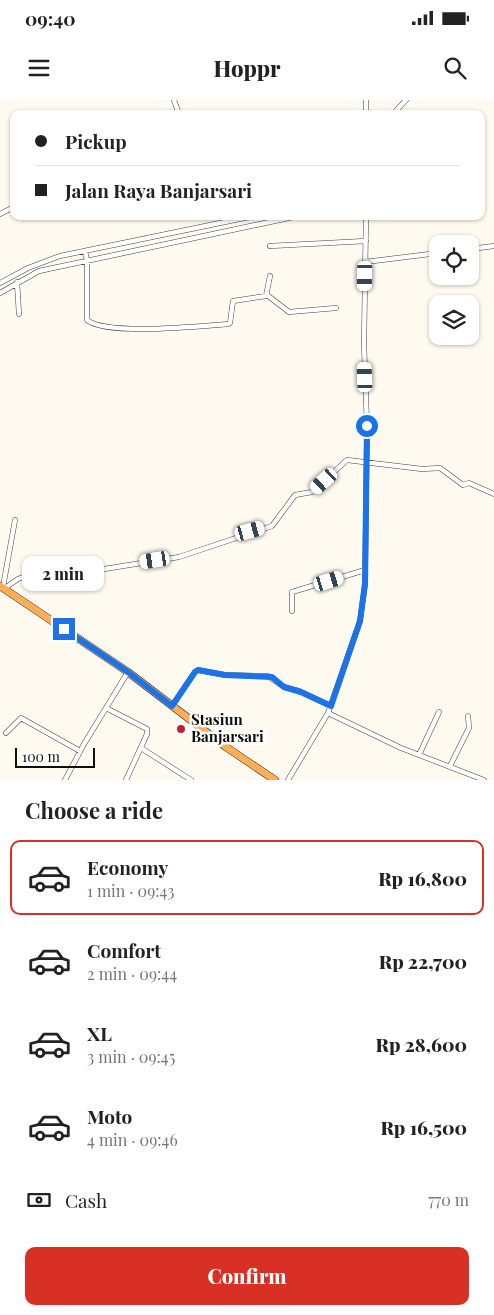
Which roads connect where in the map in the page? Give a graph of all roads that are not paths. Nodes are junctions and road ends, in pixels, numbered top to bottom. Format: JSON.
{"nodes":[{"id":1,"x":406,"y":100,"type":"edge"},
{"id":2,"x":396,"y":110,"type":"edge"},
{"id":3,"x":241,"y":220,"type":"edge"},
{"id":4,"x":271,"y":220,"type":"edge"},
{"id":5,"x":366,"y":220,"type":"edge"},
{"id":6,"x":208,"y":230,"type":"junction"},
{"id":7,"x":366,"y":241,"type":"junction"},
{"id":8,"x":134,"y":245,"type":"junction"},
{"id":9,"x":270,"y":246,"type":"dead end"},
{"id":10,"x":494,"y":246,"type":"edge"},
{"id":11,"x":479,"y":248,"type":"edge"},
{"id":12,"x":86,"y":255,"type":"junction"},
{"id":13,"x":429,"y":255,"type":"edge"},
{"id":14,"x":61,"y":261,"type":"junction"},
{"id":15,"x":365,"y":262,"type":"junction"},
{"id":16,"x":24,"y":274,"type":"junction"},
{"id":17,"x":270,"y":276,"type":"dead end"},
{"id":18,"x":18,"y":282,"type":"junction"},
{"id":19,"x":0,"y":283,"type":"edge"},
{"id":20,"x":0,"y":293,"type":"edge"},
{"id":21,"x":267,"y":295,"type":"junction"},
{"id":22,"x":336,"y":308,"type":"dead end"},
{"id":23,"x":19,"y":314,"type":"dead end"},
{"id":24,"x":366,"y":462,"type":"junction"},
{"id":25,"x":494,"y":494,"type":"edge"},
{"id":26,"x":15,"y":520,"type":"dead end"},
{"id":27,"x":365,"y":570,"type":"junction"},
{"id":28,"x":3,"y":587,"type":"edge"},
{"id":29,"x":292,"y":611,"type":"dead end"},
{"id":30,"x":128,"y":672,"type":"junction"},
{"id":31,"x":172,"y":706,"type":"junction"},
{"id":32,"x":331,"y":706,"type":"junction"},
{"id":33,"x":106,"y":708,"type":"junction"},
{"id":34,"x":439,"y":712,"type":"dead end"},
{"id":35,"x":328,"y":713,"type":"junction"},
{"id":36,"x":468,"y":716,"type":"dead end"},
{"id":37,"x":6,"y":733,"type":"dead end"},
{"id":38,"x":141,"y":748,"type":"junction"},
{"id":39,"x":80,"y":751,"type":"junction"},
{"id":40,"x":419,"y":755,"type":"junction"},
{"id":41,"x":450,"y":766,"type":"junction"},
{"id":42,"x":65,"y":780,"type":"edge"},
{"id":43,"x":126,"y":780,"type":"edge"},
{"id":44,"x":192,"y":780,"type":"edge"},
{"id":45,"x":275,"y":780,"type":"edge"},
{"id":46,"x":288,"y":780,"type":"edge"},
{"id":47,"x":484,"y":780,"type":"edge"}],
"edges":[{"from":1,"to":2,"type":"street"},
{"from":3,"to":6,"type":"street"},
{"from":4,"to":6,"type":"street"},
{"from":5,"to":7,"type":"street"},
{"from":6,"to":8,"type":"street"},
{"from":6,"to":8,"type":"street"},
{"from":7,"to":9,"type":"street"},
{"from":7,"to":15,"type":"street"},
{"from":8,"to":12,"type":"street"},
{"from":8,"to":12,"type":"street"},
{"from":10,"to":11,"type":"street"},
{"from":12,"to":14,"type":"street"},
{"from":12,"to":14,"type":"street"},
{"from":12,"to":21,"type":"street"},
{"from":13,"to":15,"type":"street"},
{"from":14,"to":16,"type":"street"},
{"from":14,"to":16,"type":"street"},
{"from":15,"to":24,"type":"street"},
{"from":16,"to":18,"type":"street"},
{"from":16,"to":19,"type":"street"},
{"from":17,"to":21,"type":"street"},
{"from":18,"to":20,"type":"street"},
{"from":18,"to":23,"type":"street"},
{"from":21,"to":22,"type":"street"},
{"from":24,"to":25,"type":"street"},
{"from":24,"to":27,"type":"street"},
{"from":24,"to":28,"type":"street"},
{"from":26,"to":28,"type":"street"},
{"from":27,"to":29,"type":"street"},
{"from":27,"to":32,"type":"street"},
{"from":28,"to":30,"type":"highway"},
{"from":30,"to":31,"type":"highway"},
{"from":30,"to":33,"type":"street"},
{"from":31,"to":32,"type":"street"},
{"from":31,"to":45,"type":"highway"},
{"from":32,"to":35,"type":"street"},
{"from":33,"to":38,"type":"street"},
{"from":33,"to":39,"type":"street"},
{"from":34,"to":40,"type":"street"},
{"from":35,"to":40,"type":"street"},
{"from":35,"to":46,"type":"street"},
{"from":36,"to":41,"type":"street"},
{"from":37,"to":39,"type":"street"},
{"from":38,"to":43,"type":"street"},
{"from":38,"to":44,"type":"street"},
{"from":39,"to":42,"type":"street"},
{"from":40,"to":41,"type":"street"},
{"from":41,"to":47,"type":"street"}]}
